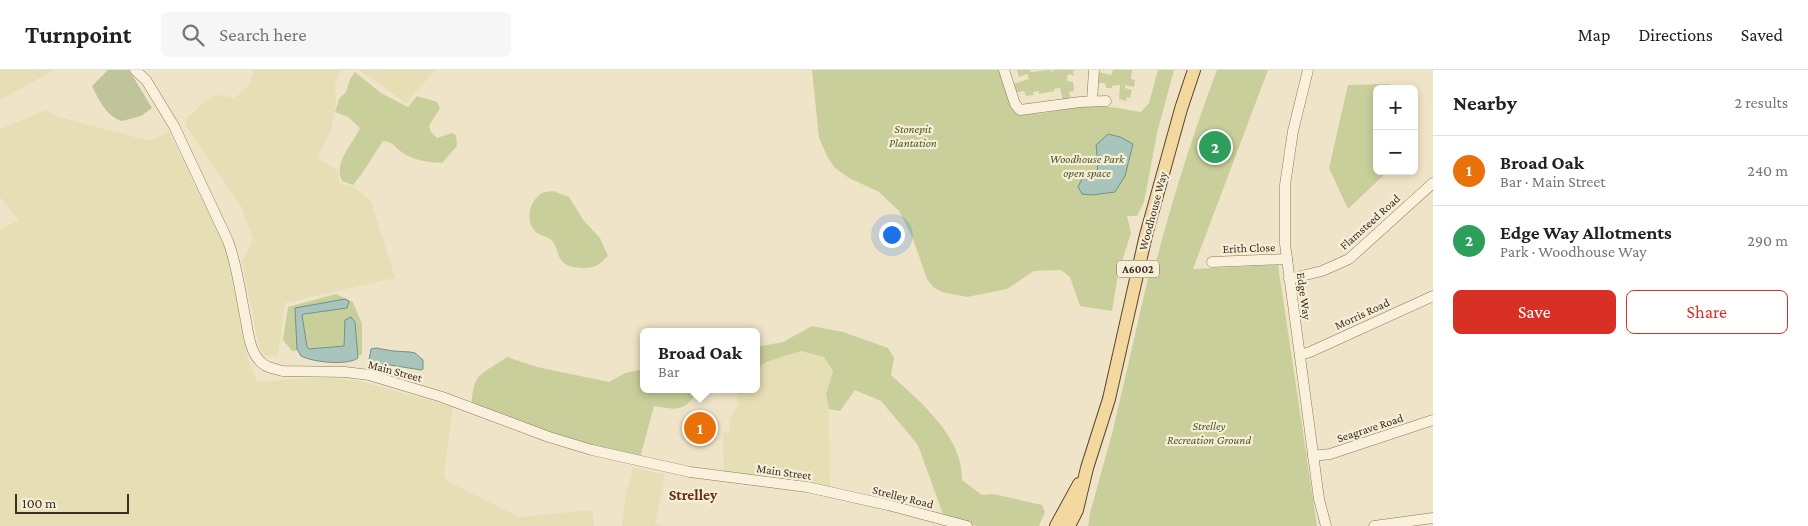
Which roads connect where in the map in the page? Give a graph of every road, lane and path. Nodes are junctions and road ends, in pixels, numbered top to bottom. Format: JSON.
{"nodes":[{"id":1,"x":135,"y":70,"type":"edge"},
{"id":2,"x":1004,"y":70,"type":"edge"},
{"id":3,"x":1094,"y":70,"type":"edge"},
{"id":4,"x":1194,"y":70,"type":"edge"},
{"id":5,"x":1308,"y":70,"type":"edge"},
{"id":6,"x":1092,"y":101,"type":"junction"},
{"id":7,"x":1106,"y":101,"type":"dead end"},
{"id":8,"x":1433,"y":184,"type":"edge"},
{"id":9,"x":1286,"y":259,"type":"junction"},
{"id":10,"x":1212,"y":262,"type":"dead end"},
{"id":11,"x":1289,"y":279,"type":"junction"},
{"id":12,"x":1433,"y":296,"type":"edge"},
{"id":13,"x":1300,"y":355,"type":"junction"},
{"id":14,"x":1433,"y":420,"type":"edge"},
{"id":15,"x":1313,"y":456,"type":"junction"},
{"id":16,"x":1087,"y":468,"type":"junction"},
{"id":17,"x":834,"y":493,"type":"joint"},
{"id":18,"x":1077,"y":510,"type":"junction"},
{"id":19,"x":1433,"y":518,"type":"edge"},
{"id":20,"x":967,"y":526,"type":"edge"},
{"id":21,"x":1056,"y":526,"type":"edge"},
{"id":22,"x":1069,"y":526,"type":"edge"},
{"id":23,"x":1077,"y":526,"type":"edge"},
{"id":24,"x":1326,"y":526,"type":"edge"},
{"id":25,"x":1374,"y":526,"type":"edge"}],
"edges":[{"from":1,"to":17,"type":"street","name":"Main Street"},
{"from":2,"to":6,"type":"street"},
{"from":3,"to":6,"type":"street"},
{"from":4,"to":16,"type":"main road","name":"Woodhouse Way","number":"A6002"},
{"from":5,"to":9,"type":"street","name":"Edge Way"},
{"from":6,"to":7,"type":"street"},
{"from":8,"to":11,"type":"street","name":"Flamsteed Road"},
{"from":9,"to":10,"type":"street","name":"Erith Close"},
{"from":9,"to":11,"type":"street","name":"Edge Way"},
{"from":11,"to":13,"type":"street","name":"Edge Way"},
{"from":12,"to":13,"type":"street","name":"Morris Road"},
{"from":13,"to":15,"type":"street","name":"Edge Way"},
{"from":14,"to":15,"type":"street","name":"Seagrave Road"},
{"from":15,"to":24,"type":"street","name":"Edge Way"},
{"from":16,"to":18,"type":"main road","name":"Woodhouse Way","number":"A6002"},
{"from":16,"to":21,"type":"main road","name":"Woodhouse Way","number":"A6002"},
{"from":17,"to":20,"type":"street","name":"Strelley Road"},
{"from":18,"to":22,"type":"main road","name":"Woodhouse Way","number":"A6002"},
{"from":18,"to":23,"type":"main road","number":"A6002"},
{"from":19,"to":25,"type":"street"}]}
